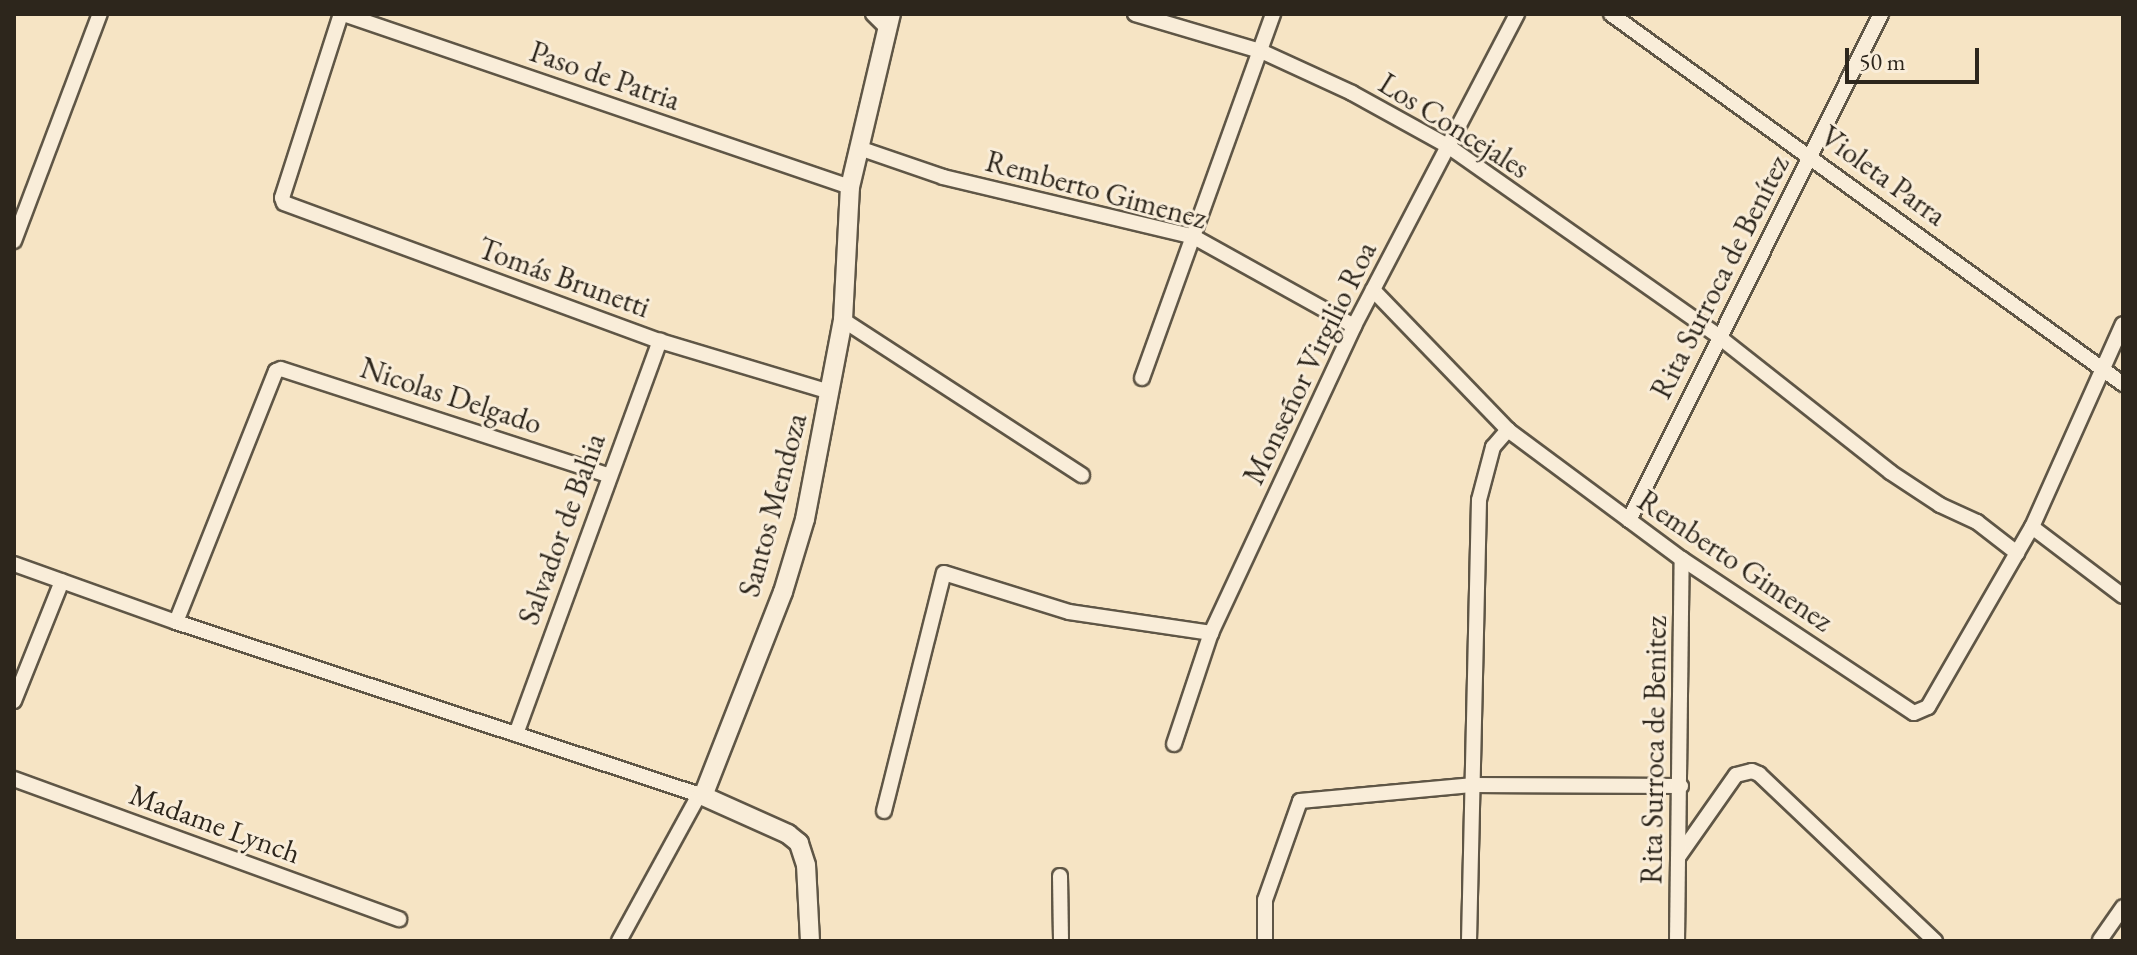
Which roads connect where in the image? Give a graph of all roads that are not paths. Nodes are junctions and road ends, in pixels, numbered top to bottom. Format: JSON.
{"nodes":[{"id":1,"x":100,"y":14,"type":"edge"},
{"id":2,"x":342,"y":14,"type":"edge"},
{"id":3,"x":873,"y":14,"type":"edge"},
{"id":4,"x":1135,"y":14,"type":"edge"},
{"id":5,"x":1273,"y":14,"type":"edge"},
{"id":6,"x":1517,"y":14,"type":"edge"},
{"id":7,"x":1611,"y":14,"type":"edge"},
{"id":8,"x":1881,"y":14,"type":"edge"},
{"id":9,"x":889,"y":21,"type":"edge"},
{"id":10,"x":1263,"y":52,"type":"junction"},
{"id":11,"x":1448,"y":146,"type":"junction"},
{"id":12,"x":859,"y":148,"type":"junction"},
{"id":13,"x":1810,"y":155,"type":"junction"},
{"id":14,"x":850,"y":187,"type":"junction"},
{"id":15,"x":1194,"y":237,"type":"junction"},
{"id":16,"x":14,"y":239,"type":"edge"},
{"id":17,"x":1373,"y":290,"type":"junction"},
{"id":18,"x":843,"y":320,"type":"junction"},
{"id":19,"x":2123,"y":324,"type":"edge"},
{"id":20,"x":1354,"y":326,"type":"junction"},
{"id":21,"x":1718,"y":336,"type":"junction"},
{"id":22,"x":660,"y":341,"type":"junction"},
{"id":23,"x":2103,"y":369,"type":"junction"},
{"id":24,"x":1142,"y":378,"type":"dead end"},
{"id":25,"x":2123,"y":384,"type":"edge"},
{"id":26,"x":830,"y":392,"type":"junction"},
{"id":27,"x":1508,"y":430,"type":"junction"},
{"id":28,"x":608,"y":475,"type":"junction"},
{"id":29,"x":1082,"y":475,"type":"dead end"},
{"id":30,"x":1629,"y":520,"type":"junction"},
{"id":31,"x":2032,"y":527,"type":"junction"},
{"id":32,"x":2017,"y":553,"type":"junction"},
{"id":33,"x":1682,"y":559,"type":"junction"},
{"id":34,"x":14,"y":564,"type":"edge"},
{"id":35,"x":62,"y":581,"type":"junction"},
{"id":36,"x":2123,"y":596,"type":"edge"},
{"id":37,"x":176,"y":622,"type":"junction"},
{"id":38,"x":1211,"y":633,"type":"junction"},
{"id":39,"x":14,"y":701,"type":"edge"},
{"id":40,"x":516,"y":734,"type":"junction"},
{"id":41,"x":1174,"y":744,"type":"dead end"},
{"id":42,"x":14,"y":779,"type":"edge"},
{"id":43,"x":1471,"y":785,"type":"junction"},
{"id":44,"x":1681,"y":786,"type":"junction"},
{"id":45,"x":701,"y":796,"type":"junction"},
{"id":46,"x":884,"y":811,"type":"dead end"},
{"id":47,"x":1679,"y":856,"type":"junction"},
{"id":48,"x":1060,"y":876,"type":"dead end"},
{"id":49,"x":2123,"y":907,"type":"edge"},
{"id":50,"x":399,"y":919,"type":"dead end"},
{"id":51,"x":2100,"y":940,"type":"edge"},
{"id":52,"x":619,"y":941,"type":"edge"},
{"id":53,"x":810,"y":941,"type":"edge"},
{"id":54,"x":1061,"y":941,"type":"edge"},
{"id":55,"x":1265,"y":941,"type":"edge"},
{"id":56,"x":1469,"y":941,"type":"edge"},
{"id":57,"x":1677,"y":941,"type":"edge"},
{"id":58,"x":1935,"y":941,"type":"edge"}],
"edges":[{"from":1,"to":16,"type":"street"},
{"from":2,"to":14,"type":"street","name":"Paso de Patria"},
{"from":2,"to":22,"type":"street","name":"Tomás Brunetti"},
{"from":3,"to":9,"type":"street"},
{"from":4,"to":10,"type":"street","name":"Los Concejales"},
{"from":5,"to":10,"type":"street"},
{"from":6,"to":11,"type":"street","name":"Monseñor Virgilio Roa"},
{"from":7,"to":13,"type":"street","name":"Violeta Parra"},
{"from":8,"to":13,"type":"street","name":"Rita Surroca de Benítez"},
{"from":9,"to":12,"type":"street","name":"Santos Mendoza"},
{"from":10,"to":11,"type":"street","name":"Los Concejales"},
{"from":10,"to":15,"type":"street"},
{"from":11,"to":17,"type":"street","name":"Monseñor Virgilio Roa"},
{"from":11,"to":21,"type":"street","name":"Los Concejales"},
{"from":12,"to":14,"type":"street","name":"Santos Mendoza"},
{"from":12,"to":15,"type":"street","name":"Remberto Gimenez"},
{"from":13,"to":21,"type":"street","name":"Rita Surroca de Benítez"},
{"from":13,"to":23,"type":"street","name":"Violeta Parra"},
{"from":14,"to":18,"type":"street","name":"Santos Mendoza"},
{"from":15,"to":20,"type":"street","name":"Remberto Gimenez"},
{"from":15,"to":24,"type":"street"},
{"from":17,"to":20,"type":"street","name":"Monseñor Virgilio Roa"},
{"from":17,"to":27,"type":"street","name":"Remberto Gimenez"},
{"from":18,"to":26,"type":"street","name":"Santos Mendoza"},
{"from":18,"to":29,"type":"street"},
{"from":19,"to":23,"type":"street","name":"Remberto Gimenez"},
{"from":20,"to":38,"type":"street","name":"Monseñor Virgilio Roa"},
{"from":21,"to":30,"type":"street","name":"Rita Surroca de Benítez"},
{"from":21,"to":32,"type":"street","name":"Los Concejales"},
{"from":22,"to":26,"type":"street","name":"Tomás Brunetti"},
{"from":22,"to":28,"type":"street","name":"Salvador de Bahia"},
{"from":23,"to":25,"type":"street","name":"Violeta Parra"},
{"from":23,"to":31,"type":"street","name":"Remberto Gimenez"},
{"from":26,"to":45,"type":"street","name":"Santos Mendoza"},
{"from":27,"to":30,"type":"street","name":"Remberto Gimenez"},
{"from":27,"to":43,"type":"street"},
{"from":28,"to":37,"type":"street","name":"Nicolas Delgado"},
{"from":28,"to":40,"type":"street","name":"Salvador de Bahia"},
{"from":30,"to":33,"type":"street","name":"Remberto Gimenez"},
{"from":31,"to":32,"type":"street","name":"Remberto Gimenez"},
{"from":31,"to":36,"type":"street"},
{"from":32,"to":33,"type":"street","name":"Remberto Gimenez"},
{"from":33,"to":44,"type":"street","name":"Rita Surroca de Benitez"},
{"from":34,"to":35,"type":"street"},
{"from":35,"to":37,"type":"street"},
{"from":35,"to":39,"type":"street"},
{"from":37,"to":40,"type":"street"},
{"from":38,"to":41,"type":"street","name":"Monseñor Virgilio Roa"},
{"from":38,"to":46,"type":"street"},
{"from":40,"to":45,"type":"street"},
{"from":42,"to":50,"type":"street","name":"Madame Lynch"},
{"from":43,"to":44,"type":"street"},
{"from":43,"to":55,"type":"street"},
{"from":43,"to":56,"type":"street"},
{"from":44,"to":47,"type":"street","name":"Rita Surroca de Benitez"},
{"from":45,"to":52,"type":"street"},
{"from":45,"to":53,"type":"street"},
{"from":47,"to":57,"type":"street","name":"Rita Surroca de Benitez"},
{"from":47,"to":58,"type":"street"},
{"from":48,"to":54,"type":"street"},
{"from":49,"to":51,"type":"street"}]}
